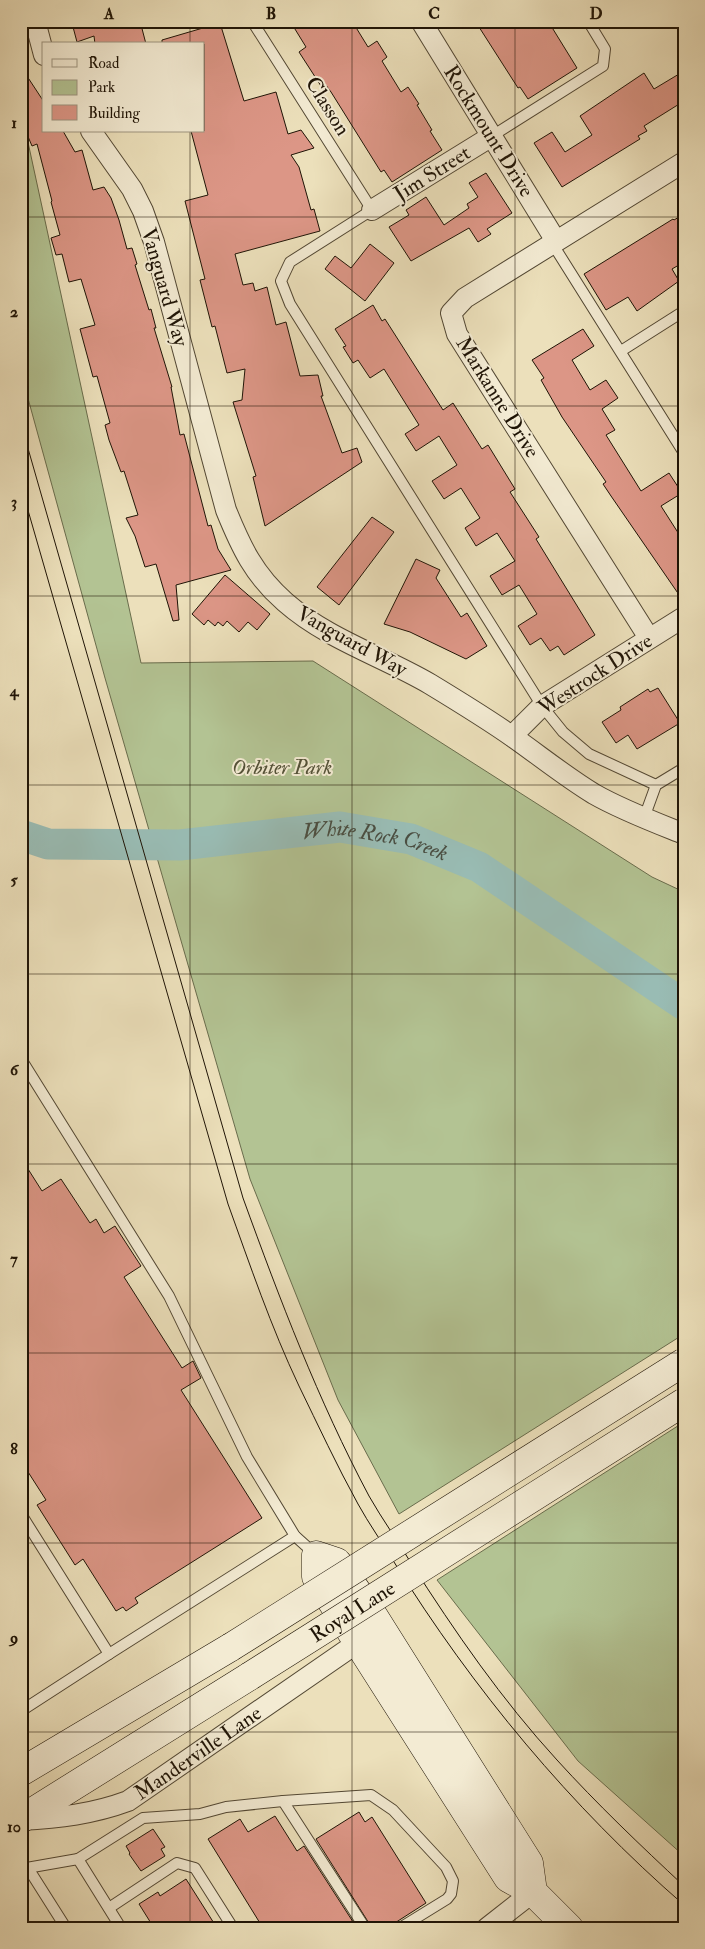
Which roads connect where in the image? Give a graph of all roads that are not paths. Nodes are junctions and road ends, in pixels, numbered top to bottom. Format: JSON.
{"nodes":[{"id":1,"x":35,"y":21,"type":"edge"},
{"id":2,"x":252,"y":21,"type":"edge"},
{"id":3,"x":421,"y":21,"type":"edge"},
{"id":4,"x":588,"y":21,"type":"edge"},
{"id":5,"x":42,"y":47,"type":"edge"},
{"id":6,"x":92,"y":132,"type":"edge"},
{"id":7,"x":492,"y":136,"type":"junction"},
{"id":8,"x":684,"y":162,"type":"edge"},
{"id":9,"x":372,"y":210,"type":"junction"},
{"id":10,"x":554,"y":242,"type":"junction"},
{"id":11,"x":684,"y":311,"type":"edge"},
{"id":12,"x":621,"y":351,"type":"junction"},
{"id":13,"x":684,"y":453,"type":"edge"},
{"id":14,"x":684,"y":617,"type":"edge"},
{"id":15,"x":649,"y":638,"type":"junction"},
{"id":16,"x":542,"y":706,"type":"junction"},
{"id":17,"x":512,"y":736,"type":"junction"},
{"id":18,"x":684,"y":768,"type":"edge"},
{"id":19,"x":656,"y":785,"type":"junction"},
{"id":20,"x":644,"y":818,"type":"junction"},
{"id":21,"x":684,"y":834,"type":"edge"},
{"id":22,"x":21,"y":1059,"type":"edge"},
{"id":23,"x":684,"y":1362,"type":"edge"},
{"id":24,"x":684,"y":1402,"type":"edge"},
{"id":25,"x":21,"y":1514,"type":"edge"},
{"id":26,"x":295,"y":1536,"type":"junction"},
{"id":27,"x":316,"y":1555,"type":"junction"},
{"id":28,"x":373,"y":1615,"type":"junction"},
{"id":29,"x":358,"y":1643,"type":"junction"},
{"id":30,"x":109,"y":1654,"type":"junction"},
{"id":31,"x":21,"y":1711,"type":"edge"},
{"id":32,"x":21,"y":1772,"type":"edge"},
{"id":33,"x":283,"y":1801,"type":"junction"},
{"id":34,"x":21,"y":1819,"type":"edge"},
{"id":35,"x":78,"y":1859,"type":"junction"},
{"id":36,"x":25,"y":1869,"type":"edge"},
{"id":37,"x":532,"y":1892,"type":"junction"},
{"id":38,"x":109,"y":1908,"type":"junction"},
{"id":39,"x":66,"y":1928,"type":"edge"},
{"id":40,"x":121,"y":1928,"type":"edge"},
{"id":41,"x":233,"y":1928,"type":"edge"},
{"id":42,"x":365,"y":1928,"type":"edge"},
{"id":43,"x":400,"y":1928,"type":"edge"},
{"id":44,"x":487,"y":1928,"type":"edge"},
{"id":45,"x":569,"y":1928,"type":"edge"}],
"edges":[{"from":1,"to":5,"type":"street"},
{"from":2,"to":9,"type":"lane","name":"Classon"},
{"from":3,"to":7,"type":"street","name":"Rockmount Drive"},
{"from":4,"to":7,"type":"lane"},
{"from":6,"to":17,"type":"street","name":"Vanguard Way"},
{"from":7,"to":9,"type":"street","name":"Jim Street"},
{"from":7,"to":10,"type":"street","name":"Rockmount Drive"},
{"from":8,"to":10,"type":"street","name":"Markanne Drive"},
{"from":9,"to":16,"type":"lane"},
{"from":10,"to":12,"type":"lane"},
{"from":10,"to":15,"type":"street","name":"Markanne Drive"},
{"from":11,"to":12,"type":"lane"},
{"from":12,"to":13,"type":"lane"},
{"from":14,"to":15,"type":"street","name":"Westrock Drive"},
{"from":15,"to":16,"type":"street","name":"Westrock Drive"},
{"from":16,"to":17,"type":"street","name":"Westrock Drive"},
{"from":16,"to":19,"type":"lane"},
{"from":17,"to":20,"type":"street","name":"Vanguard Way"},
{"from":18,"to":19,"type":"lane"},
{"from":19,"to":20,"type":"lane"},
{"from":20,"to":21,"type":"street","name":"Vanguard Way"},
{"from":22,"to":26,"type":"lane"},
{"from":23,"to":32,"type":"main road","name":"Royal Lane","bridge":true},
{"from":24,"to":34,"type":"main road","name":"Royal Lane","bridge":true},
{"from":25,"to":30,"type":"lane"},
{"from":26,"to":27,"type":"lane"},
{"from":26,"to":30,"type":"lane"},
{"from":27,"to":28,"type":"main road"},
{"from":27,"to":29,"type":"main road"},
{"from":28,"to":29,"type":"street","name":"Manderville Lane"},
{"from":28,"to":37,"type":"main road"},
{"from":29,"to":34,"type":"street","name":"Manderville Lane"},
{"from":29,"to":37,"type":"main road"},
{"from":30,"to":31,"type":"lane"},
{"from":33,"to":35,"type":"lane"},
{"from":33,"to":42,"type":"lane"},
{"from":33,"to":43,"type":"lane"},
{"from":35,"to":36,"type":"lane"},
{"from":35,"to":38,"type":"lane"},
{"from":36,"to":39,"type":"lane"},
{"from":37,"to":44,"type":"street"},
{"from":37,"to":45,"type":"main road"},
{"from":38,"to":40,"type":"lane"},
{"from":38,"to":41,"type":"lane"}]}
